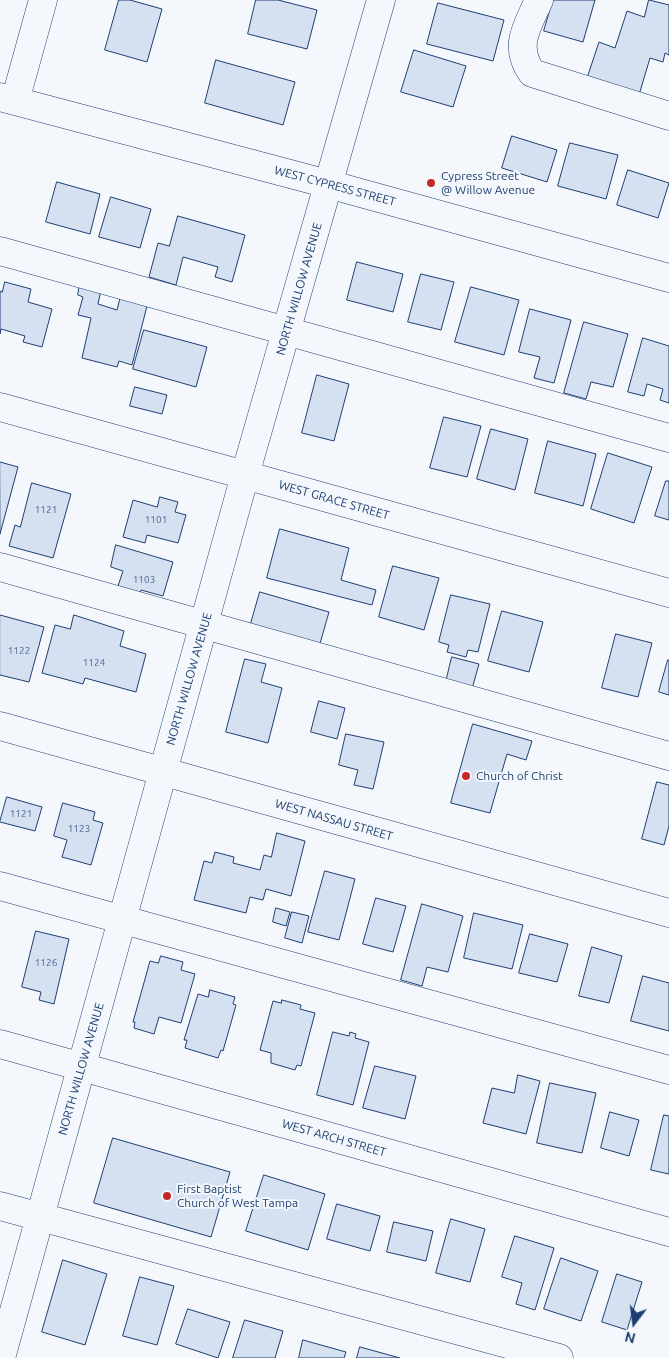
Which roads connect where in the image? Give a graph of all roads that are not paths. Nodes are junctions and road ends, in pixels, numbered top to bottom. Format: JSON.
{"nodes":[{"id":1,"x":43,"y":0,"type":"edge"},
{"id":2,"x":380,"y":0,"type":"edge"},
{"id":3,"x":539,"y":0,"type":"edge"},
{"id":4,"x":7,"y":99,"type":"edge"},
{"id":5,"x":669,"y":116,"type":"edge"},
{"id":6,"x":328,"y":184,"type":"junction"},
{"id":7,"x":0,"y":251,"type":"edge"},
{"id":8,"x":669,"y":278,"type":"edge"},
{"id":9,"x":288,"y":331,"type":"junction"},
{"id":10,"x":0,"y":407,"type":"edge"},
{"id":11,"x":669,"y":438,"type":"edge"},
{"id":12,"x":245,"y":475,"type":"junction"},
{"id":13,"x":0,"y":567,"type":"edge"},
{"id":14,"x":669,"y":593,"type":"edge"},
{"id":15,"x":205,"y":625,"type":"junction"},
{"id":16,"x":0,"y":726,"type":"edge"},
{"id":17,"x":669,"y":756,"type":"edge"},
{"id":18,"x":162,"y":772,"type":"junction"},
{"id":19,"x":0,"y":886,"type":"edge"},
{"id":20,"x":669,"y":913,"type":"edge"},
{"id":21,"x":121,"y":920,"type":"junction"},
{"id":22,"x":0,"y":1044,"type":"edge"},
{"id":23,"x":82,"y":1068,"type":"junction"},
{"id":24,"x":669,"y":1070,"type":"edge"},
{"id":25,"x":0,"y":1206,"type":"edge"},
{"id":26,"x":39,"y":1217,"type":"junction"},
{"id":27,"x":669,"y":1232,"type":"edge"},
{"id":28,"x":1,"y":1358,"type":"edge"},
{"id":29,"x":559,"y":1358,"type":"edge"}],
"edges":[{"from":1,"to":4,"type":"street"},
{"from":2,"to":6,"type":"street","name":"NORTH WILLOW AVENUE"},
{"from":3,"to":5,"type":"street"},
{"from":4,"to":6,"type":"street","name":"WEST CYPRESS STREET"},
{"from":6,"to":8,"type":"street","name":"WEST CYPRESS STREET"},
{"from":6,"to":9,"type":"street","name":"NORTH WILLOW AVENUE"},
{"from":7,"to":9,"type":"street"},
{"from":9,"to":11,"type":"street"},
{"from":9,"to":12,"type":"street","name":"NORTH WILLOW AVENUE"},
{"from":10,"to":12,"type":"street","name":"WEST GRACE STREET"},
{"from":12,"to":14,"type":"street","name":"WEST GRACE STREET"},
{"from":12,"to":15,"type":"street","name":"NORTH WILLOW AVENUE"},
{"from":13,"to":15,"type":"street"},
{"from":15,"to":17,"type":"street"},
{"from":15,"to":18,"type":"street","name":"NORTH WILLOW AVENUE"},
{"from":16,"to":18,"type":"street","name":"WEST NASSAU STREET"},
{"from":18,"to":20,"type":"street","name":"WEST NASSAU STREET"},
{"from":18,"to":21,"type":"street","name":"NORTH WILLOW AVENUE"},
{"from":19,"to":21,"type":"street"},
{"from":21,"to":23,"type":"street","name":"NORTH WILLOW AVENUE"},
{"from":21,"to":24,"type":"street"},
{"from":22,"to":23,"type":"street","name":"WEST ARCH STREET"},
{"from":23,"to":26,"type":"street","name":"NORTH WILLOW AVENUE"},
{"from":23,"to":27,"type":"street","name":"WEST ARCH STREET"},
{"from":25,"to":26,"type":"street"},
{"from":26,"to":28,"type":"street","name":"NORTH WILLOW AVENUE"},
{"from":26,"to":29,"type":"street"}]}
